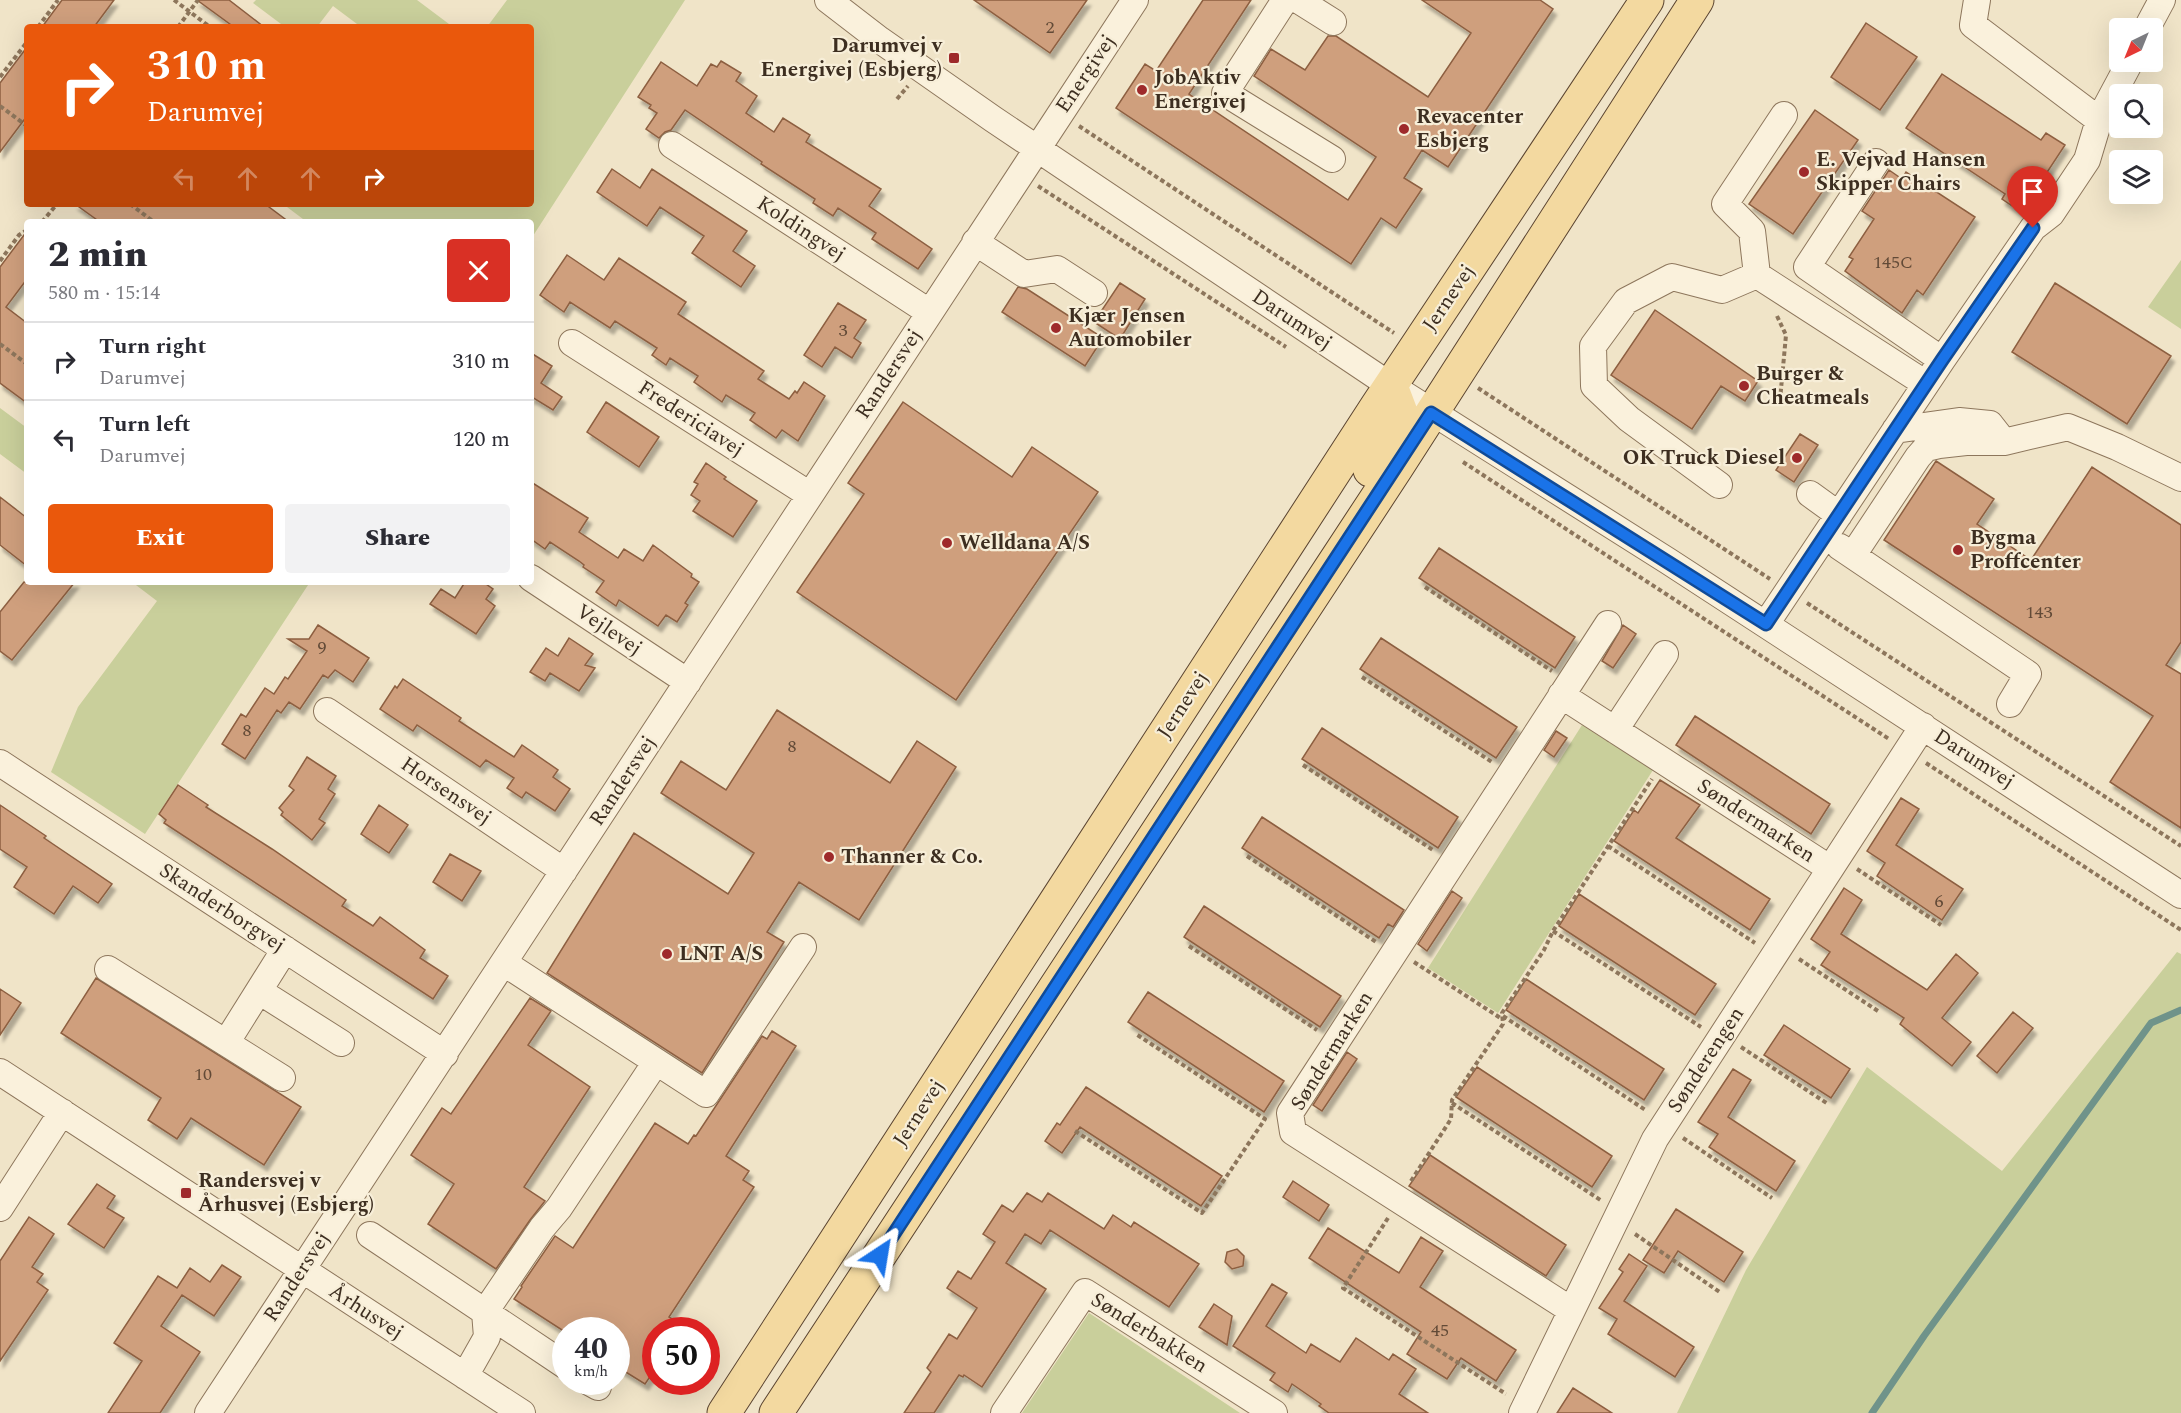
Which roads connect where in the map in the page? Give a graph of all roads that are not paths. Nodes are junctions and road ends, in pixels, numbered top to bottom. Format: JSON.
{"nodes":[{"id":1,"x":1135,"y":0,"type":"edge"},
{"id":2,"x":1285,"y":0,"type":"edge"},
{"id":3,"x":1298,"y":0,"type":"edge"},
{"id":4,"x":1647,"y":0,"type":"edge"},
{"id":5,"x":1697,"y":0,"type":"edge"},
{"id":6,"x":1977,"y":0,"type":"edge"},
{"id":7,"x":2162,"y":0,"type":"edge"},
{"id":8,"x":837,"y":3,"type":"edge"},
{"id":9,"x":2152,"y":18,"type":"edge"},
{"id":10,"x":1333,"y":22,"type":"dead end"},
{"id":11,"x":2125,"y":72,"type":"edge"},
{"id":12,"x":1784,"y":115,"type":"dead end"},
{"id":13,"x":2099,"y":120,"type":"junction"},
{"id":14,"x":672,"y":145,"type":"dead end"},
{"id":15,"x":1036,"y":148,"type":"junction"},
{"id":16,"x":1332,"y":159,"type":"dead end"},
{"id":17,"x":1876,"y":162,"type":"dead end"},
{"id":18,"x":1487,"y":241,"type":"junction"},
{"id":19,"x":975,"y":242,"type":"junction"},
{"id":20,"x":1758,"y":276,"type":"junction"},
{"id":21,"x":1094,"y":293,"type":"dead end"},
{"id":22,"x":929,"y":312,"type":"junction"},
{"id":23,"x":572,"y":343,"type":"dead end"},
{"id":24,"x":1942,"y":360,"type":"junction"},
{"id":25,"x":1926,"y":384,"type":"junction"},
{"id":26,"x":1391,"y":386,"type":"junction"},
{"id":27,"x":1431,"y":413,"type":"junction"},
{"id":28,"x":1895,"y":430,"type":"junction"},
{"id":29,"x":2004,"y":442,"type":"junction"},
{"id":30,"x":2181,"y":478,"type":"edge"},
{"id":31,"x":1719,"y":485,"type":"dead end"},
{"id":32,"x":1810,"y":494,"type":"dead end"},
{"id":33,"x":810,"y":495,"type":"junction"},
{"id":34,"x":1839,"y":515,"type":"junction"},
{"id":35,"x":1824,"y":537,"type":"junction"},
{"id":36,"x":1348,"y":543,"type":"junction"},
{"id":37,"x":1853,"y":555,"type":"junction"},
{"id":38,"x":534,"y":580,"type":"edge"},
{"id":39,"x":1608,"y":624,"type":"dead end"},
{"id":40,"x":1766,"y":624,"type":"junction"},
{"id":41,"x":1665,"y":654,"type":"dead end"},
{"id":42,"x":688,"y":682,"type":"junction"},
{"id":43,"x":1565,"y":689,"type":"junction"},
{"id":44,"x":2010,"y":704,"type":"dead end"},
{"id":45,"x":327,"y":711,"type":"dead end"},
{"id":46,"x":1923,"y":726,"type":"junction"},
{"id":47,"x":1616,"y":730,"type":"junction"},
{"id":48,"x":0,"y":763,"type":"edge"},
{"id":49,"x":1833,"y":862,"type":"junction"},
{"id":50,"x":564,"y":871,"type":"junction"},
{"id":51,"x":2181,"y":896,"type":"edge"},
{"id":52,"x":803,"y":946,"type":"dead end"},
{"id":53,"x":285,"y":949,"type":"junction"},
{"id":54,"x":504,"y":963,"type":"junction"},
{"id":55,"x":108,"y":969,"type":"dead end"},
{"id":56,"x":259,"y":991,"type":"junction"},
{"id":57,"x":226,"y":1043,"type":"junction"},
{"id":58,"x":341,"y":1043,"type":"dead end"},
{"id":59,"x":445,"y":1054,"type":"junction"},
{"id":60,"x":656,"y":1062,"type":"junction"},
{"id":61,"x":0,"y":1072,"type":"edge"},
{"id":62,"x":282,"y":1078,"type":"dead end"},
{"id":63,"x":62,"y":1112,"type":"junction"},
{"id":64,"x":0,"y":1208,"type":"edge"},
{"id":65,"x":370,"y":1235,"type":"dead end"},
{"id":66,"x":302,"y":1270,"type":"junction"},
{"id":67,"x":1571,"y":1310,"type":"junction"},
{"id":68,"x":485,"y":1312,"type":"junction"},
{"id":69,"x":762,"y":1355,"type":"junction"},
{"id":70,"x":552,"y":1357,"type":"edge"},
{"id":71,"x":465,"y":1376,"type":"junction"},
{"id":72,"x":1524,"y":1410,"type":"edge"},
{"id":73,"x":208,"y":1413,"type":"edge"},
{"id":74,"x":522,"y":1413,"type":"edge"},
{"id":75,"x":724,"y":1413,"type":"edge"},
{"id":76,"x":744,"y":1413,"type":"edge"},
{"id":77,"x":776,"y":1413,"type":"edge"},
{"id":78,"x":1004,"y":1413,"type":"edge"},
{"id":79,"x":1274,"y":1413,"type":"edge"}],
"edges":[{"from":1,"to":15,"type":"street","name":"Energivej"},
{"from":2,"to":16,"type":"street"},
{"from":3,"to":10,"type":"street"},
{"from":4,"to":18,"type":"main road","name":"Jernevej"},
{"from":5,"to":27,"type":"main road"},
{"from":6,"to":13,"type":"street"},
{"from":7,"to":9,"type":"street"},
{"from":8,"to":15,"type":"street","name":"Darumvej"},
{"from":11,"to":13,"type":"street"},
{"from":12,"to":20,"type":"street"},
{"from":13,"to":24,"type":"street"},
{"from":14,"to":22,"type":"street","name":"Koldingvej"},
{"from":15,"to":19,"type":"street","name":"Randersvej"},
{"from":15,"to":26,"type":"street","name":"Darumvej"},
{"from":17,"to":24,"type":"street"},
{"from":18,"to":26,"type":"main road","name":"Jernevej"},
{"from":18,"to":27,"type":"main road"},
{"from":19,"to":21,"type":"street"},
{"from":19,"to":22,"type":"street","name":"Randersvej"},
{"from":20,"to":25,"type":"street"},
{"from":20,"to":31,"type":"street"},
{"from":22,"to":33,"type":"street","name":"Randersvej"},
{"from":23,"to":33,"type":"street","name":"Fredericiavej"},
{"from":24,"to":25,"type":"street"},
{"from":25,"to":28,"type":"street"},
{"from":26,"to":27,"type":"street","name":"Darumvej"},
{"from":26,"to":36,"type":"main road"},
{"from":26,"to":69,"type":"main road","name":"Jernevej"},
{"from":27,"to":36,"type":"main road"},
{"from":27,"to":40,"type":"street","name":"Darumvej"},
{"from":28,"to":29,"type":"street"},
{"from":28,"to":34,"type":"street"},
{"from":29,"to":30,"type":"street"},
{"from":29,"to":37,"type":"street"},
{"from":32,"to":34,"type":"street"},
{"from":33,"to":42,"type":"street","name":"Randersvej"},
{"from":34,"to":35,"type":"street"},
{"from":35,"to":37,"type":"street"},
{"from":35,"to":40,"type":"street"},
{"from":36,"to":77,"type":"main road"},
{"from":37,"to":44,"type":"street"},
{"from":38,"to":42,"type":"street","name":"Vejlevej"},
{"from":39,"to":43,"type":"street","name":"Søndermarken"},
{"from":40,"to":46,"type":"street","name":"Darumvej"},
{"from":41,"to":47,"type":"street"},
{"from":42,"to":50,"type":"street","name":"Randersvej"},
{"from":43,"to":47,"type":"street","name":"Søndermarken"},
{"from":43,"to":67,"type":"street","name":"Søndermarken"},
{"from":45,"to":50,"type":"street","name":"Horsensvej"},
{"from":46,"to":49,"type":"street","name":"Sønderengen"},
{"from":46,"to":51,"type":"street","name":"Darumvej"},
{"from":47,"to":49,"type":"street","name":"Søndermarken"},
{"from":48,"to":53,"type":"street","name":"Skanderborgvej"},
{"from":49,"to":67,"type":"street","name":"Sønderengen"},
{"from":50,"to":54,"type":"street","name":"Randersvej"},
{"from":52,"to":60,"type":"street"},
{"from":53,"to":56,"type":"street"},
{"from":53,"to":59,"type":"street","name":"Skanderborgvej"},
{"from":54,"to":59,"type":"street","name":"Randersvej"},
{"from":54,"to":60,"type":"street"},
{"from":55,"to":57,"type":"street"},
{"from":56,"to":57,"type":"street"},
{"from":56,"to":58,"type":"street"},
{"from":57,"to":62,"type":"street"},
{"from":59,"to":66,"type":"street","name":"Randersvej"},
{"from":60,"to":68,"type":"street"},
{"from":61,"to":63,"type":"street","name":"Århusvej"},
{"from":63,"to":64,"type":"street"},
{"from":63,"to":66,"type":"street","name":"Århusvej"},
{"from":65,"to":68,"type":"street"},
{"from":66,"to":71,"type":"street","name":"Århusvej"},
{"from":66,"to":73,"type":"street","name":"Randersvej"},
{"from":67,"to":72,"type":"street","name":"Sønderengen"},
{"from":68,"to":70,"type":"street"},
{"from":68,"to":71,"type":"street"},
{"from":69,"to":75,"type":"main road","name":"Jernevej"},
{"from":69,"to":76,"type":"main road"},
{"from":71,"to":74,"type":"street","name":"Århusvej"},
{"from":78,"to":79,"type":"street","name":"Sønderbakken"}]}
